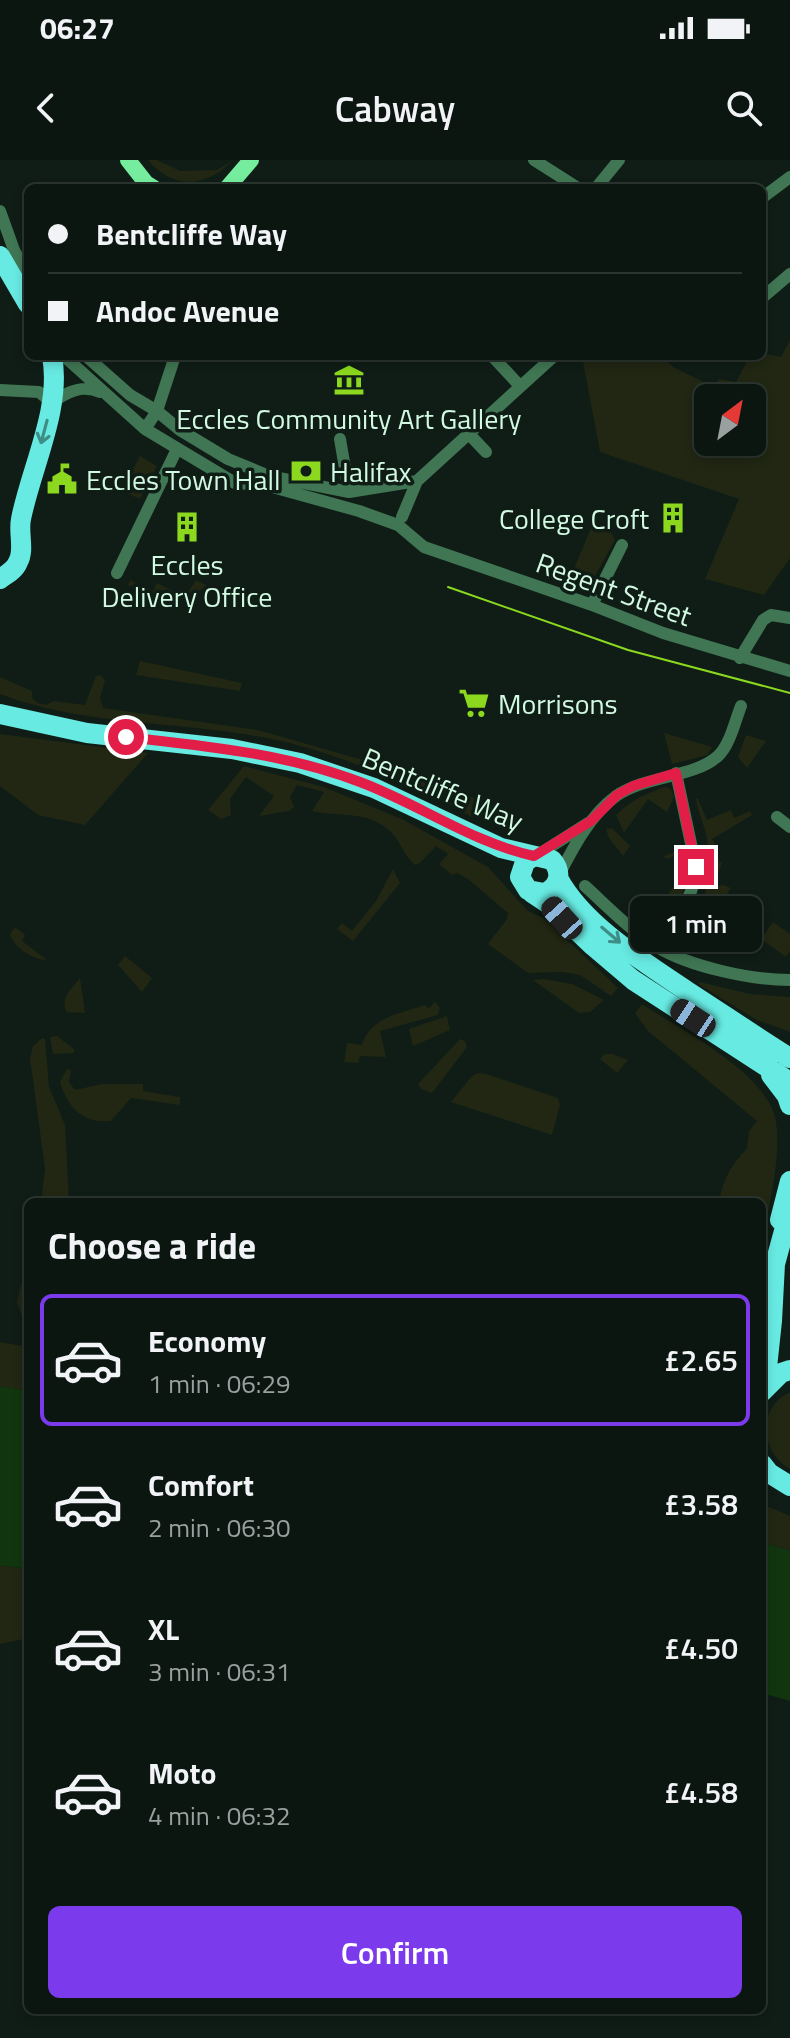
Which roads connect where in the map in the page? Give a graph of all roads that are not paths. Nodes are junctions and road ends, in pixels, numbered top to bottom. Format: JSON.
{"nodes":[{"id":1,"x":128,"y":160,"type":"edge"},
{"id":2,"x":251,"y":160,"type":"edge"},
{"id":3,"x":534,"y":160,"type":"edge"},
{"id":4,"x":619,"y":160,"type":"edge"},
{"id":5,"x":790,"y":177,"type":"edge"},
{"id":6,"x":148,"y":184,"type":"edge"},
{"id":7,"x":230,"y":184,"type":"edge"},
{"id":8,"x":572,"y":184,"type":"edge"},
{"id":9,"x":599,"y":184,"type":"edge"},
{"id":10,"x":766,"y":195,"type":"edge"},
{"id":11,"x":0,"y":211,"type":"edge"},
{"id":12,"x":0,"y":256,"type":"edge"},
{"id":13,"x":24,"y":269,"type":"edge"},
{"id":14,"x":790,"y":274,"type":"edge"},
{"id":15,"x":766,"y":295,"type":"edge"},
{"id":16,"x":24,"y":297,"type":"edge"},
{"id":17,"x":52,"y":360,"type":"edge"},
{"id":18,"x":68,"y":360,"type":"edge"},
{"id":19,"x":91,"y":360,"type":"edge"},
{"id":20,"x":174,"y":360,"type":"edge"},
{"id":21,"x":496,"y":360,"type":"edge"},
{"id":22,"x":549,"y":360,"type":"edge"},
{"id":23,"x":520,"y":386,"type":"junction"},
{"id":24,"x":0,"y":390,"type":"edge"},
{"id":25,"x":104,"y":394,"type":"junction"},
{"id":26,"x":52,"y":403,"type":"junction"},
{"id":27,"x":157,"y":411,"type":"junction"},
{"id":28,"x":145,"y":429,"type":"junction"},
{"id":29,"x":468,"y":433,"type":"junction"},
{"id":30,"x":340,"y":439,"type":"dead end"},
{"id":31,"x":177,"y":449,"type":"junction"},
{"id":32,"x":486,"y":452,"type":"dead end"},
{"id":33,"x":417,"y":481,"type":"junction"},
{"id":34,"x":349,"y":492,"type":"junction"},
{"id":35,"x":402,"y":517,"type":"dead end"},
{"id":36,"x":10,"y":542,"type":"edge"},
{"id":37,"x":622,"y":545,"type":"dead end"},
{"id":38,"x":117,"y":573,"type":"dead end"},
{"id":39,"x":0,"y":579,"type":"edge"},
{"id":40,"x":592,"y":605,"type":"junction"},
{"id":41,"x":790,"y":618,"type":"edge"},
{"id":42,"x":740,"y":658,"type":"junction"},
{"id":43,"x":790,"y":671,"type":"edge"},
{"id":44,"x":741,"y":706,"type":"dead end"},
{"id":45,"x":0,"y":714,"type":"edge"},
{"id":46,"x":676,"y":773,"type":"junction"},
{"id":47,"x":777,"y":817,"type":"dead end"},
{"id":48,"x":591,"y":821,"type":"junction"},
{"id":49,"x":790,"y":827,"type":"edge"},
{"id":50,"x":454,"y":828,"type":"junction"},
{"id":51,"x":535,"y":856,"type":"junction"},
{"id":52,"x":559,"y":877,"type":"junction"},
{"id":53,"x":585,"y":886,"type":"dead end"},
{"id":54,"x":527,"y":888,"type":"junction"},
{"id":55,"x":659,"y":948,"type":"junction"},
{"id":56,"x":790,"y":980,"type":"edge"},
{"id":57,"x":746,"y":1042,"type":"junction"},
{"id":58,"x":790,"y":1043,"type":"edge"},
{"id":59,"x":790,"y":1058,"type":"edge"},
{"id":60,"x":790,"y":1082,"type":"edge"},
{"id":61,"x":790,"y":1105,"type":"edge"},
{"id":62,"x":790,"y":1181,"type":"edge"},
{"id":63,"x":790,"y":1209,"type":"edge"},
{"id":64,"x":790,"y":1235,"type":"edge"},
{"id":65,"x":775,"y":1264,"type":"junction"},
{"id":66,"x":790,"y":1370,"type":"edge"},
{"id":67,"x":766,"y":1372,"type":"edge"},
{"id":68,"x":766,"y":1387,"type":"edge"},
{"id":69,"x":766,"y":1469,"type":"edge"},
{"id":70,"x":790,"y":1486,"type":"edge"}],
"edges":[{"from":1,"to":6,"type":"main road"},
{"from":2,"to":7,"type":"main road"},
{"from":3,"to":8,"type":"street"},
{"from":4,"to":9,"type":"street"},
{"from":5,"to":10,"type":"street"},
{"from":11,"to":13,"type":"street"},
{"from":12,"to":16,"type":"main road"},
{"from":14,"to":15,"type":"street"},
{"from":17,"to":26,"type":"main road"},
{"from":18,"to":25,"type":"street","name":"Regent Street"},
{"from":19,"to":27,"type":"street"},
{"from":20,"to":27,"type":"street"},
{"from":21,"to":23,"type":"street"},
{"from":22,"to":23,"type":"street"},
{"from":23,"to":29,"type":"street"},
{"from":24,"to":26,"type":"street"},
{"from":25,"to":26,"type":"street"},
{"from":25,"to":28,"type":"street","name":"Regent Street"},
{"from":26,"to":36,"type":"main road","one_way":true},
{"from":27,"to":28,"type":"street"},
{"from":27,"to":34,"type":"street"},
{"from":28,"to":31,"type":"street","name":"Regent Street"},
{"from":29,"to":32,"type":"street"},
{"from":29,"to":33,"type":"street"},
{"from":30,"to":34,"type":"street"},
{"from":31,"to":38,"type":"street"},
{"from":31,"to":40,"type":"street","name":"Regent Street"},
{"from":33,"to":34,"type":"street"},
{"from":33,"to":35,"type":"street"},
{"from":36,"to":39,"type":"main road"},
{"from":37,"to":40,"type":"street"},
{"from":40,"to":42,"type":"street","name":"Regent Street"},
{"from":41,"to":42,"type":"street"},
{"from":42,"to":43,"type":"street","name":"Regent Street"},
{"from":44,"to":46,"type":"street"},
{"from":45,"to":50,"type":"main road","name":"Bentcliffe Way"},
{"from":46,"to":48,"type":"street"},
{"from":46,"to":55,"type":"street"},
{"from":47,"to":49,"type":"street"},
{"from":48,"to":51,"type":"street"},
{"from":48,"to":52,"type":"street"},
{"from":50,"to":51,"type":"main road","name":"Bentcliffe Way"},
{"from":50,"to":54,"type":"main road"},
{"from":51,"to":52,"type":"main road"},
{"from":51,"to":54,"type":"main road"},
{"from":52,"to":54,"type":"main road"},
{"from":52,"to":57,"type":"main road","one_way":true},
{"from":53,"to":55,"type":"street"},
{"from":54,"to":57,"type":"main road"},
{"from":55,"to":56,"type":"street"},
{"from":57,"to":58,"type":"main road"},
{"from":57,"to":59,"type":"main road"},
{"from":57,"to":60,"type":"main road"},
{"from":57,"to":61,"type":"main road"},
{"from":62,"to":65,"type":"main road"},
{"from":63,"to":65,"type":"main road"},
{"from":64,"to":65,"type":"main road"},
{"from":65,"to":67,"type":"main road"},
{"from":66,"to":68,"type":"main road"},
{"from":69,"to":70,"type":"main road"}]}
